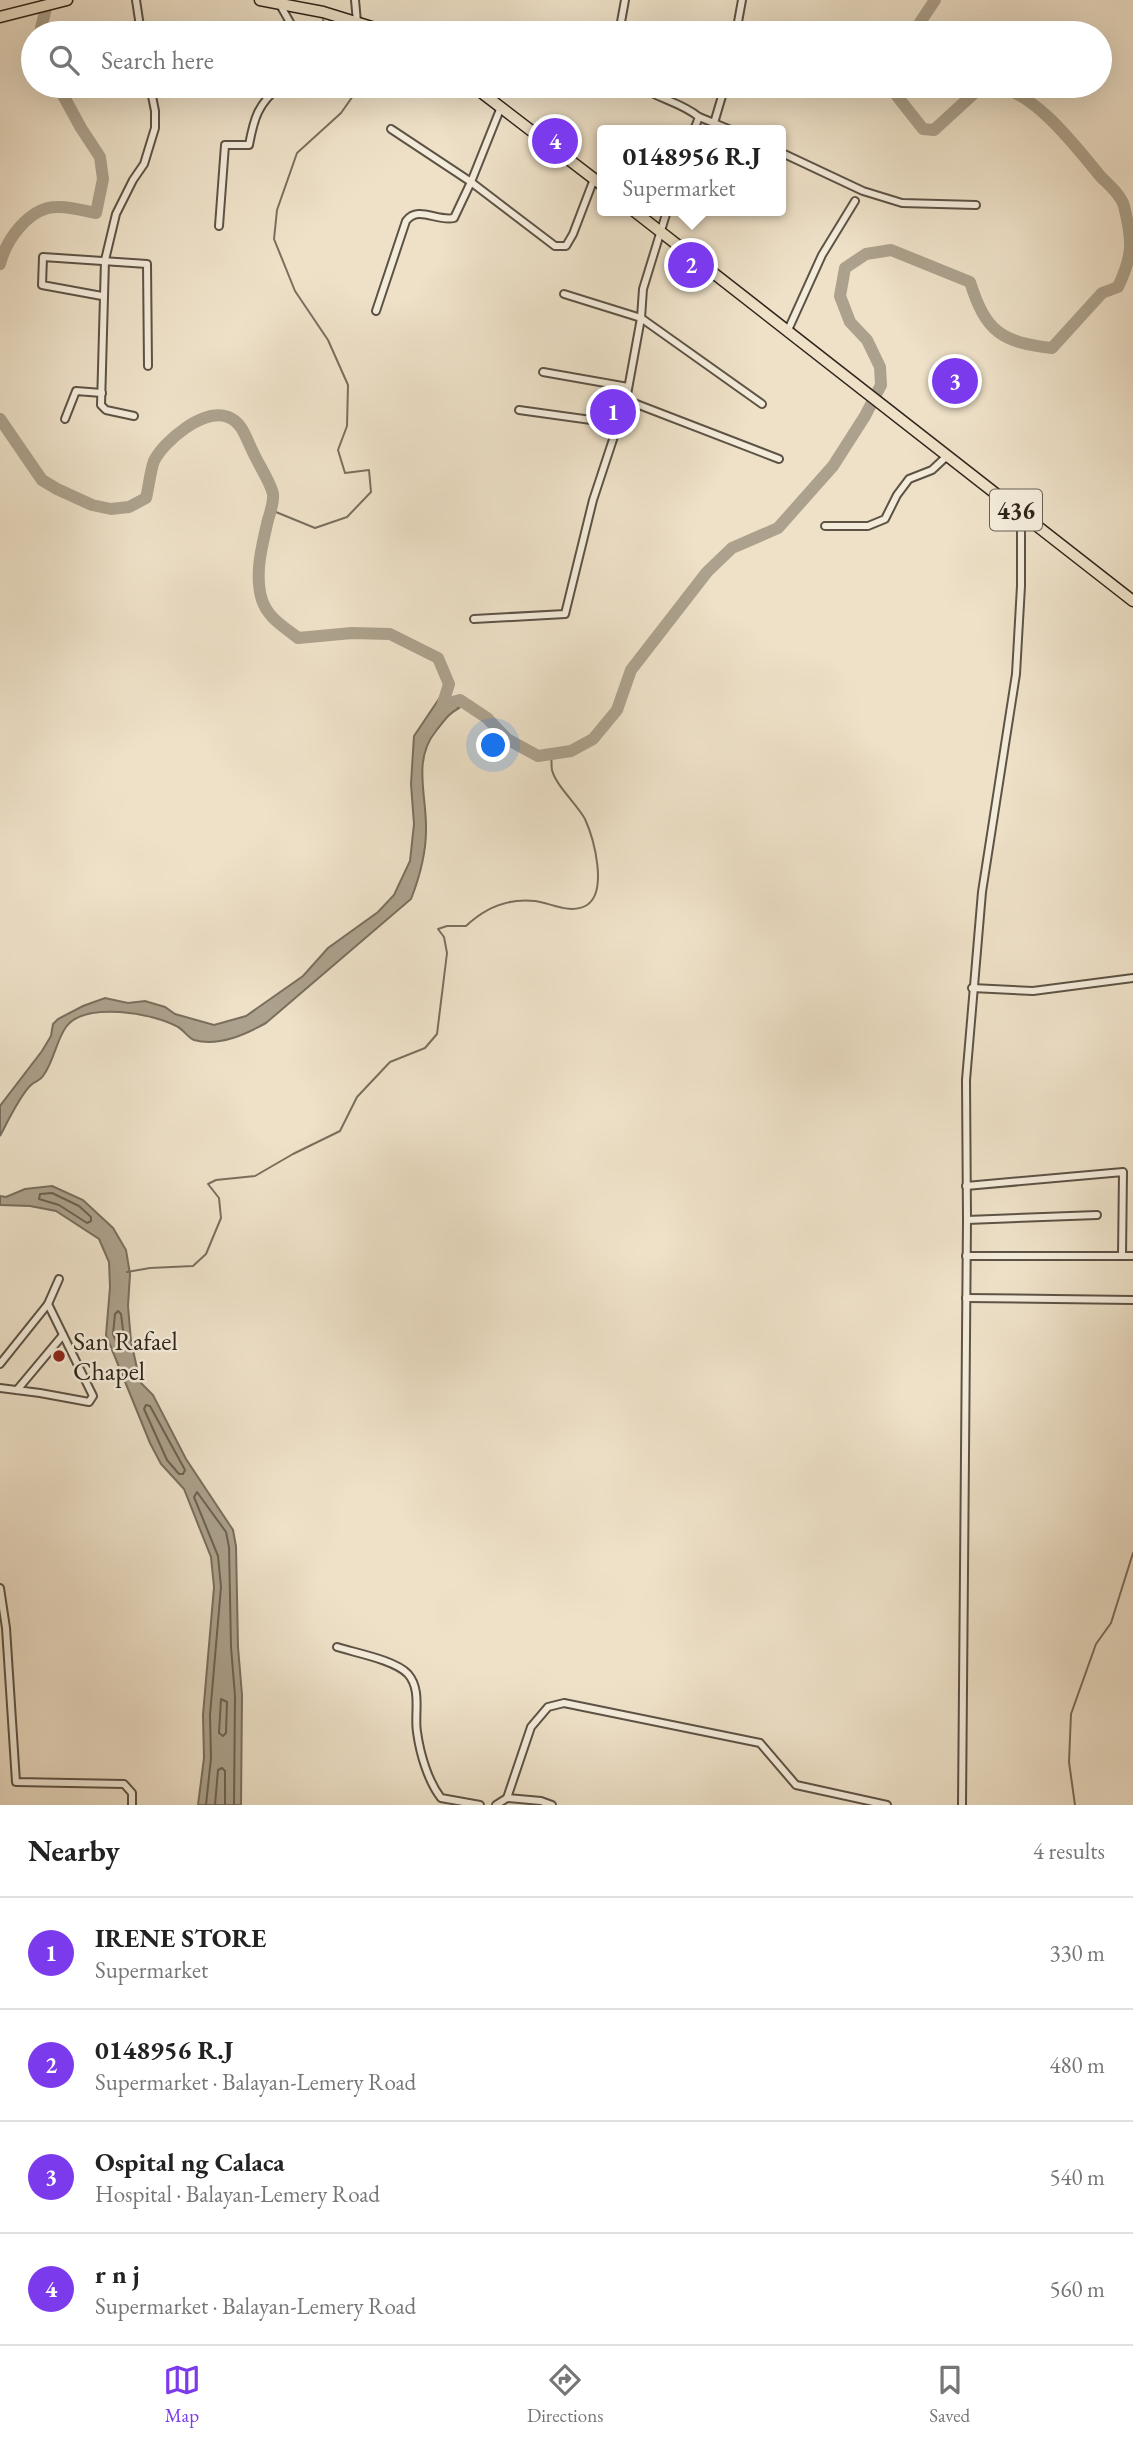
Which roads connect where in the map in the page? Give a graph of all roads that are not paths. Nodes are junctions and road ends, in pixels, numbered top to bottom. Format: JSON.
{"nodes":[{"id":1,"x":67,"y":0,"type":"edge"},
{"id":2,"x":136,"y":0,"type":"edge"},
{"id":3,"x":260,"y":0,"type":"edge"},
{"id":4,"x":355,"y":0,"type":"edge"},
{"id":5,"x":625,"y":0,"type":"edge"},
{"id":6,"x":742,"y":0,"type":"edge"},
{"id":7,"x":279,"y":3,"type":"junction"},
{"id":8,"x":0,"y":17,"type":"edge"},
{"id":9,"x":139,"y":21,"type":"edge"},
{"id":10,"x":289,"y":21,"type":"edge"},
{"id":11,"x":353,"y":21,"type":"edge"},
{"id":12,"x":357,"y":21,"type":"edge"},
{"id":13,"x":622,"y":21,"type":"edge"},
{"id":14,"x":738,"y":21,"type":"edge"},
{"id":15,"x":152,"y":98,"type":"edge"},
{"id":16,"x":266,"y":98,"type":"edge"},
{"id":17,"x":489,"y":98,"type":"edge"},
{"id":18,"x":663,"y":98,"type":"edge"},
{"id":19,"x":722,"y":98,"type":"edge"},
{"id":20,"x":501,"y":107,"type":"junction"},
{"id":21,"x":699,"y":117,"type":"junction"},
{"id":22,"x":715,"y":123,"type":"junction"},
{"id":23,"x":696,"y":125,"type":"edge"},
{"id":24,"x":720,"y":125,"type":"edge"},
{"id":25,"x":391,"y":129,"type":"dead end"},
{"id":26,"x":786,"y":155,"type":"edge"},
{"id":27,"x":597,"y":181,"type":"edge"},
{"id":28,"x":471,"y":182,"type":"junction"},
{"id":29,"x":597,"y":184,"type":"edge"},
{"id":30,"x":855,"y":201,"type":"dead end"},
{"id":31,"x":976,"y":205,"type":"dead end"},
{"id":32,"x":640,"y":216,"type":"edge"},
{"id":33,"x":665,"y":216,"type":"edge"},
{"id":34,"x":219,"y":226,"type":"dead end"},
{"id":35,"x":660,"y":231,"type":"junction"},
{"id":36,"x":105,"y":260,"type":"junction"},
{"id":37,"x":564,"y":294,"type":"dead end"},
{"id":38,"x":103,"y":296,"type":"junction"},
{"id":39,"x":376,"y":311,"type":"dead end"},
{"id":40,"x":641,"y":318,"type":"junction"},
{"id":41,"x":788,"y":330,"type":"junction"},
{"id":42,"x":148,"y":366,"type":"dead end"},
{"id":43,"x":543,"y":372,"type":"dead end"},
{"id":44,"x":628,"y":387,"type":"junction"},
{"id":45,"x":102,"y":393,"type":"junction"},
{"id":46,"x":626,"y":400,"type":"junction"},
{"id":47,"x":762,"y":404,"type":"dead end"},
{"id":48,"x":519,"y":410,"type":"dead end"},
{"id":49,"x":134,"y":416,"type":"dead end"},
{"id":50,"x":65,"y":419,"type":"dead end"},
{"id":51,"x":620,"y":424,"type":"junction"},
{"id":52,"x":948,"y":455,"type":"junction"},
{"id":53,"x":779,"y":459,"type":"dead end"},
{"id":54,"x":1021,"y":513,"type":"junction"},
{"id":55,"x":825,"y":526,"type":"dead end"},
{"id":56,"x":1133,"y":601,"type":"edge"},
{"id":57,"x":474,"y":619,"type":"dead end"},
{"id":58,"x":1133,"y":978,"type":"edge"},
{"id":59,"x":972,"y":988,"type":"junction"},
{"id":60,"x":966,"y":1186,"type":"junction"},
{"id":61,"x":1097,"y":1216,"type":"dead end"},
{"id":62,"x":967,"y":1220,"type":"junction"},
{"id":63,"x":1122,"y":1255,"type":"junction"},
{"id":64,"x":966,"y":1256,"type":"junction"},
{"id":65,"x":1133,"y":1256,"type":"edge"},
{"id":66,"x":59,"y":1279,"type":"dead end"},
{"id":67,"x":966,"y":1298,"type":"junction"},
{"id":68,"x":1133,"y":1300,"type":"edge"},
{"id":69,"x":48,"y":1304,"type":"junction"},
{"id":70,"x":63,"y":1335,"type":"junction"},
{"id":71,"x":0,"y":1364,"type":"edge"},
{"id":72,"x":0,"y":1388,"type":"edge"},
{"id":73,"x":16,"y":1390,"type":"junction"},
{"id":74,"x":0,"y":1588,"type":"edge"},
{"id":75,"x":337,"y":1647,"type":"dead end"},
{"id":76,"x":508,"y":1798,"type":"junction"},
{"id":77,"x":132,"y":1805,"type":"edge"},
{"id":78,"x":480,"y":1805,"type":"edge"},
{"id":79,"x":496,"y":1805,"type":"edge"},
{"id":80,"x":552,"y":1805,"type":"edge"},
{"id":81,"x":887,"y":1805,"type":"edge"},
{"id":82,"x":962,"y":1805,"type":"edge"}],
"edges":[{"from":1,"to":8,"type":"main road"},
{"from":2,"to":9,"type":"street"},
{"from":3,"to":7,"type":"main road"},
{"from":4,"to":12,"type":"street"},
{"from":5,"to":13,"type":"street"},
{"from":6,"to":14,"type":"street"},
{"from":7,"to":10,"type":"street"},
{"from":7,"to":11,"type":"main road"},
{"from":15,"to":36,"type":"street"},
{"from":16,"to":34,"type":"street"},
{"from":17,"to":20,"type":"main road"},
{"from":18,"to":21,"type":"street"},
{"from":19,"to":22,"type":"street"},
{"from":20,"to":27,"type":"main road"},
{"from":20,"to":28,"type":"street"},
{"from":21,"to":22,"type":"street"},
{"from":21,"to":23,"type":"street"},
{"from":22,"to":24,"type":"street"},
{"from":25,"to":28,"type":"street"},
{"from":26,"to":31,"type":"street"},
{"from":28,"to":29,"type":"street"},
{"from":28,"to":39,"type":"street"},
{"from":30,"to":41,"type":"street"},
{"from":32,"to":35,"type":"main road","number":"436"},
{"from":33,"to":35,"type":"street"},
{"from":35,"to":40,"type":"street"},
{"from":35,"to":41,"type":"main road","number":"436"},
{"from":36,"to":38,"type":"street"},
{"from":36,"to":38,"type":"street"},
{"from":36,"to":42,"type":"street"},
{"from":37,"to":40,"type":"street"},
{"from":38,"to":45,"type":"street"},
{"from":40,"to":44,"type":"street"},
{"from":40,"to":47,"type":"street"},
{"from":41,"to":52,"type":"main road","number":"436"},
{"from":43,"to":44,"type":"street"},
{"from":44,"to":46,"type":"street"},
{"from":45,"to":49,"type":"street"},
{"from":45,"to":50,"type":"street"},
{"from":46,"to":51,"type":"street"},
{"from":46,"to":53,"type":"street"},
{"from":48,"to":51,"type":"street"},
{"from":51,"to":57,"type":"street"},
{"from":52,"to":54,"type":"main road","number":"436"},
{"from":52,"to":55,"type":"street"},
{"from":54,"to":56,"type":"main road","number":"436"},
{"from":54,"to":59,"type":"street"},
{"from":58,"to":59,"type":"street"},
{"from":59,"to":60,"type":"street"},
{"from":60,"to":62,"type":"street"},
{"from":60,"to":63,"type":"street"},
{"from":61,"to":62,"type":"street"},
{"from":62,"to":64,"type":"street"},
{"from":63,"to":64,"type":"street"},
{"from":63,"to":65,"type":"street"},
{"from":64,"to":67,"type":"street"},
{"from":66,"to":69,"type":"street"},
{"from":67,"to":68,"type":"street"},
{"from":67,"to":82,"type":"street"},
{"from":69,"to":70,"type":"street"},
{"from":69,"to":71,"type":"street"},
{"from":70,"to":73,"type":"street"},
{"from":70,"to":73,"type":"street"},
{"from":72,"to":73,"type":"street"},
{"from":74,"to":77,"type":"street"},
{"from":75,"to":78,"type":"street"},
{"from":76,"to":79,"type":"street"},
{"from":76,"to":80,"type":"street"},
{"from":76,"to":81,"type":"street"}]}
